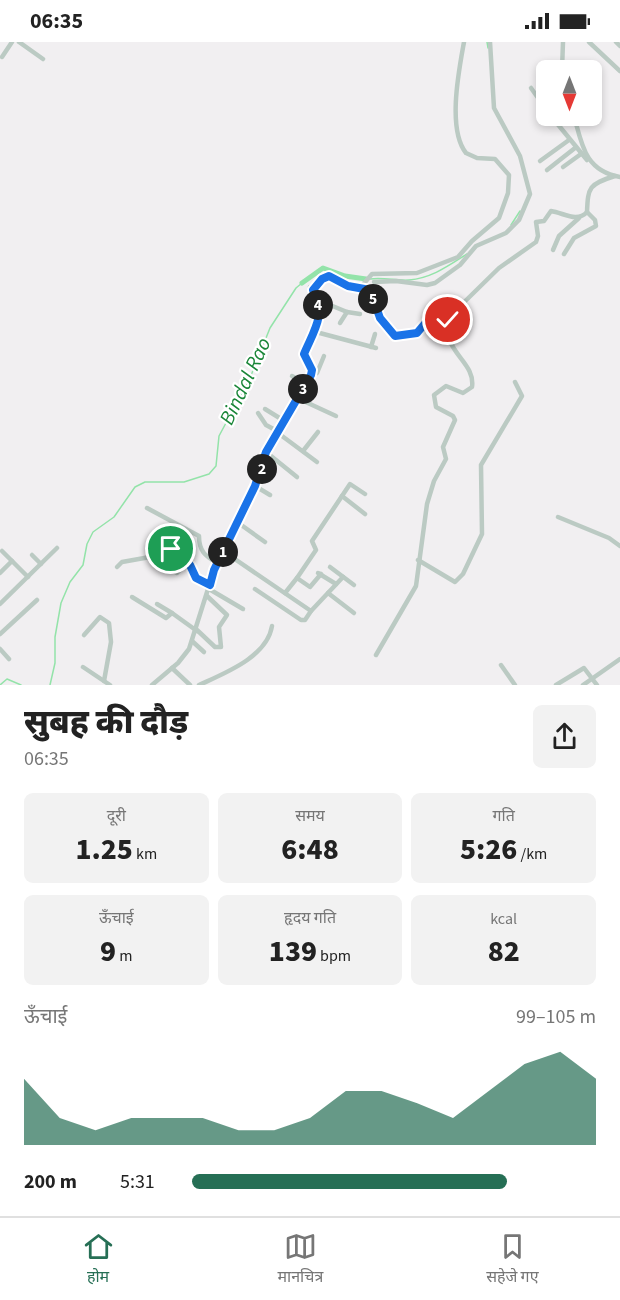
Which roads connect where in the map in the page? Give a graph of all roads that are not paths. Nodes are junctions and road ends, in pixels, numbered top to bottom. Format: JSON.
{"nodes":[{"id":1,"x":12,"y":42,"type":"edge"},
{"id":2,"x":19,"y":42,"type":"edge"},
{"id":3,"x":464,"y":42,"type":"edge"},
{"id":4,"x":490,"y":42,"type":"edge"},
{"id":5,"x":590,"y":42,"type":"edge"},
{"id":6,"x":616,"y":42,"type":"edge"},
{"id":7,"x":563,"y":44,"type":"edge"},
{"id":8,"x":620,"y":46,"type":"edge"},
{"id":9,"x":2,"y":57,"type":"dead end"},
{"id":10,"x":44,"y":59,"type":"dead end"},
{"id":11,"x":562,"y":60,"type":"edge"},
{"id":12,"x":620,"y":71,"type":"edge"},
{"id":13,"x":531,"y":88,"type":"dead end"},
{"id":14,"x":536,"y":93,"type":"edge"},
{"id":15,"x":558,"y":126,"type":"edge"},
{"id":16,"x":577,"y":126,"type":"edge"},
{"id":17,"x":569,"y":140,"type":"junction"},
{"id":18,"x":575,"y":148,"type":"junction"},
{"id":19,"x":581,"y":154,"type":"junction"},
{"id":20,"x":540,"y":161,"type":"dead end"},
{"id":21,"x":588,"y":161,"type":"junction"},
{"id":22,"x":563,"y":167,"type":"dead end"},
{"id":23,"x":547,"y":170,"type":"dead end"},
{"id":24,"x":617,"y":176,"type":"edge"},
{"id":25,"x":587,"y":212,"type":"junction"},
{"id":26,"x":579,"y":218,"type":"junction"},
{"id":27,"x":553,"y":250,"type":"dead end"},
{"id":28,"x":564,"y":254,"type":"dead end"},
{"id":29,"x":374,"y":282,"type":"dead end"},
{"id":30,"x":364,"y":286,"type":"junction"},
{"id":31,"x":318,"y":300,"type":"junction"},
{"id":32,"x":347,"y":312,"type":"junction"},
{"id":33,"x":360,"y":314,"type":"dead end"},
{"id":34,"x":450,"y":316,"type":"junction"},
{"id":35,"x":340,"y":323,"type":"dead end"},
{"id":36,"x":316,"y":332,"type":"junction"},
{"id":37,"x":375,"y":334,"type":"dead end"},
{"id":38,"x":324,"y":356,"type":"dead end"},
{"id":39,"x":292,"y":376,"type":"dead end"},
{"id":40,"x":310,"y":378,"type":"junction"},
{"id":41,"x":515,"y":382,"type":"dead end"},
{"id":42,"x":307,"y":384,"type":"junction"},
{"id":43,"x":297,"y":398,"type":"junction"},
{"id":44,"x":265,"y":409,"type":"dead end"},
{"id":45,"x":258,"y":413,"type":"dead end"},
{"id":46,"x":336,"y":416,"type":"dead end"},
{"id":47,"x":286,"y":422,"type":"junction"},
{"id":48,"x":318,"y":432,"type":"dead end"},
{"id":49,"x":278,"y":433,"type":"junction"},
{"id":50,"x":303,"y":451,"type":"junction"},
{"id":51,"x":266,"y":452,"type":"junction"},
{"id":52,"x":317,"y":462,"type":"dead end"},
{"id":53,"x":297,"y":477,"type":"dead end"},
{"id":54,"x":255,"y":486,"type":"junction"},
{"id":55,"x":365,"y":494,"type":"dead end"},
{"id":56,"x":270,"y":495,"type":"dead end"},
{"id":57,"x":342,"y":496,"type":"junction"},
{"id":58,"x":147,"y":507,"type":"dead end"},
{"id":59,"x":365,"y":514,"type":"dead end"},
{"id":60,"x":558,"y":517,"type":"dead end"},
{"id":61,"x":237,"y":522,"type":"junction"},
{"id":62,"x":158,"y":535,"type":"dead end"},
{"id":63,"x":265,"y":542,"type":"dead end"},
{"id":64,"x":620,"y":546,"type":"edge"},
{"id":65,"x":57,"y":548,"type":"dead end"},
{"id":66,"x":2,"y":551,"type":"dead end"},
{"id":67,"x":223,"y":551,"type":"junction"},
{"id":68,"x":32,"y":555,"type":"dead end"},
{"id":69,"x":12,"y":561,"type":"junction"},
{"id":70,"x":418,"y":561,"type":"junction"},
{"id":71,"x":188,"y":562,"type":"junction"},
{"id":72,"x":41,"y":564,"type":"junction"},
{"id":73,"x":217,"y":564,"type":"junction"},
{"id":74,"x":117,"y":567,"type":"dead end"},
{"id":75,"x":330,"y":567,"type":"dead end"},
{"id":76,"x":0,"y":573,"type":"edge"},
{"id":77,"x":28,"y":577,"type":"junction"},
{"id":78,"x":343,"y":577,"type":"junction"},
{"id":79,"x":297,"y":578,"type":"junction"},
{"id":80,"x":336,"y":584,"type":"junction"},
{"id":81,"x":354,"y":585,"type":"dead end"},
{"id":82,"x":209,"y":587,"type":"junction"},
{"id":83,"x":255,"y":589,"type":"dead end"},
{"id":84,"x":285,"y":593,"type":"junction"},
{"id":85,"x":328,"y":593,"type":"junction"},
{"id":86,"x":207,"y":596,"type":"junction"},
{"id":87,"x":132,"y":597,"type":"dead end"},
{"id":88,"x":37,"y":600,"type":"dead end"},
{"id":89,"x":0,"y":604,"type":"edge"},
{"id":90,"x":158,"y":604,"type":"dead end"},
{"id":91,"x":243,"y":609,"type":"dead end"},
{"id":92,"x":311,"y":612,"type":"junction"},
{"id":93,"x":172,"y":613,"type":"junction"},
{"id":94,"x":354,"y":613,"type":"dead end"},
{"id":95,"x":272,"y":626,"type":"dead end"},
{"id":96,"x":197,"y":631,"type":"junction"},
{"id":97,"x":0,"y":634,"type":"edge"},
{"id":98,"x":84,"y":635,"type":"dead end"},
{"id":99,"x":192,"y":641,"type":"junction"},
{"id":100,"x":0,"y":649,"type":"edge"},
{"id":101,"x":204,"y":652,"type":"dead end"},
{"id":102,"x":376,"y":655,"type":"dead end"},
{"id":103,"x":9,"y":658,"type":"dead end"},
{"id":104,"x":620,"y":659,"type":"edge"},
{"id":105,"x":501,"y":665,"type":"dead end"},
{"id":106,"x":83,"y":667,"type":"dead end"},
{"id":107,"x":172,"y":668,"type":"junction"},
{"id":108,"x":592,"y":678,"type":"junction"},
{"id":109,"x":104,"y":681,"type":"junction"},
{"id":110,"x":110,"y":685,"type":"edge"},
{"id":111,"x":152,"y":685,"type":"edge"},
{"id":112,"x":190,"y":685,"type":"edge"},
{"id":113,"x":199,"y":685,"type":"edge"},
{"id":114,"x":515,"y":685,"type":"edge"},
{"id":115,"x":555,"y":685,"type":"edge"},
{"id":116,"x":583,"y":685,"type":"edge"},
{"id":117,"x":597,"y":685,"type":"edge"}],
"edges":[{"from":1,"to":9,"type":"street"},
{"from":2,"to":10,"type":"street"},
{"from":3,"to":30,"type":"street"},
{"from":4,"to":29,"type":"street"},
{"from":5,"to":12,"type":"street"},
{"from":6,"to":8,"type":"street"},
{"from":7,"to":11,"type":"street"},
{"from":13,"to":14,"type":"street"},
{"from":15,"to":17,"type":"street"},
{"from":16,"to":21,"type":"street"},
{"from":17,"to":18,"type":"street"},
{"from":17,"to":20,"type":"street"},
{"from":18,"to":19,"type":"street"},
{"from":18,"to":23,"type":"street"},
{"from":19,"to":21,"type":"street"},
{"from":19,"to":22,"type":"street"},
{"from":21,"to":24,"type":"street"},
{"from":24,"to":25,"type":"street"},
{"from":25,"to":26,"type":"street"},
{"from":25,"to":28,"type":"street"},
{"from":26,"to":27,"type":"street"},
{"from":26,"to":34,"type":"street"},
{"from":30,"to":31,"type":"street"},
{"from":30,"to":34,"type":"street"},
{"from":31,"to":32,"type":"street"},
{"from":31,"to":36,"type":"street"},
{"from":32,"to":33,"type":"street"},
{"from":32,"to":35,"type":"street"},
{"from":34,"to":70,"type":"street"},
{"from":36,"to":37,"type":"street"},
{"from":36,"to":40,"type":"street"},
{"from":38,"to":40,"type":"street"},
{"from":39,"to":42,"type":"street"},
{"from":40,"to":42,"type":"street"},
{"from":41,"to":70,"type":"street"},
{"from":42,"to":43,"type":"street"},
{"from":43,"to":46,"type":"street"},
{"from":43,"to":47,"type":"street"},
{"from":44,"to":47,"type":"street"},
{"from":45,"to":49,"type":"street"},
{"from":47,"to":49,"type":"street"},
{"from":48,"to":50,"type":"street"},
{"from":49,"to":50,"type":"street"},
{"from":49,"to":51,"type":"street"},
{"from":50,"to":52,"type":"street"},
{"from":51,"to":53,"type":"street"},
{"from":51,"to":54,"type":"street"},
{"from":54,"to":56,"type":"street"},
{"from":54,"to":61,"type":"street"},
{"from":55,"to":57,"type":"street"},
{"from":57,"to":59,"type":"street"},
{"from":57,"to":79,"type":"street"},
{"from":58,"to":73,"type":"street"},
{"from":60,"to":64,"type":"street"},
{"from":61,"to":63,"type":"street"},
{"from":61,"to":67,"type":"street"},
{"from":62,"to":71,"type":"street"},
{"from":65,"to":72,"type":"street"},
{"from":66,"to":69,"type":"street"},
{"from":67,"to":73,"type":"street"},
{"from":67,"to":84,"type":"street"},
{"from":68,"to":72,"type":"street"},
{"from":69,"to":76,"type":"street"},
{"from":69,"to":77,"type":"street"},
{"from":70,"to":102,"type":"street"},
{"from":71,"to":74,"type":"street"},
{"from":71,"to":82,"type":"street"},
{"from":72,"to":77,"type":"street"},
{"from":73,"to":82,"type":"street"},
{"from":75,"to":78,"type":"street"},
{"from":77,"to":89,"type":"street"},
{"from":78,"to":80,"type":"street"},
{"from":78,"to":81,"type":"street"},
{"from":79,"to":80,"type":"street"},
{"from":79,"to":84,"type":"street"},
{"from":80,"to":85,"type":"street"},
{"from":82,"to":86,"type":"street"},
{"from":82,"to":91,"type":"street"},
{"from":83,"to":92,"type":"street"},
{"from":84,"to":92,"type":"street"},
{"from":85,"to":92,"type":"street"},
{"from":85,"to":94,"type":"street"},
{"from":86,"to":96,"type":"street"},
{"from":86,"to":96,"type":"street"},
{"from":87,"to":93,"type":"street"},
{"from":88,"to":97,"type":"street"},
{"from":90,"to":93,"type":"street"},
{"from":93,"to":96,"type":"street"},
{"from":95,"to":113,"type":"street"},
{"from":96,"to":99,"type":"street"},
{"from":98,"to":109,"type":"street"},
{"from":99,"to":101,"type":"street"},
{"from":99,"to":107,"type":"street"},
{"from":100,"to":103,"type":"street"},
{"from":104,"to":108,"type":"street"},
{"from":105,"to":114,"type":"street"},
{"from":106,"to":109,"type":"street"},
{"from":107,"to":111,"type":"street"},
{"from":107,"to":112,"type":"street"},
{"from":108,"to":115,"type":"street"},
{"from":108,"to":116,"type":"street"},
{"from":108,"to":117,"type":"street"},
{"from":109,"to":110,"type":"street"}]}
